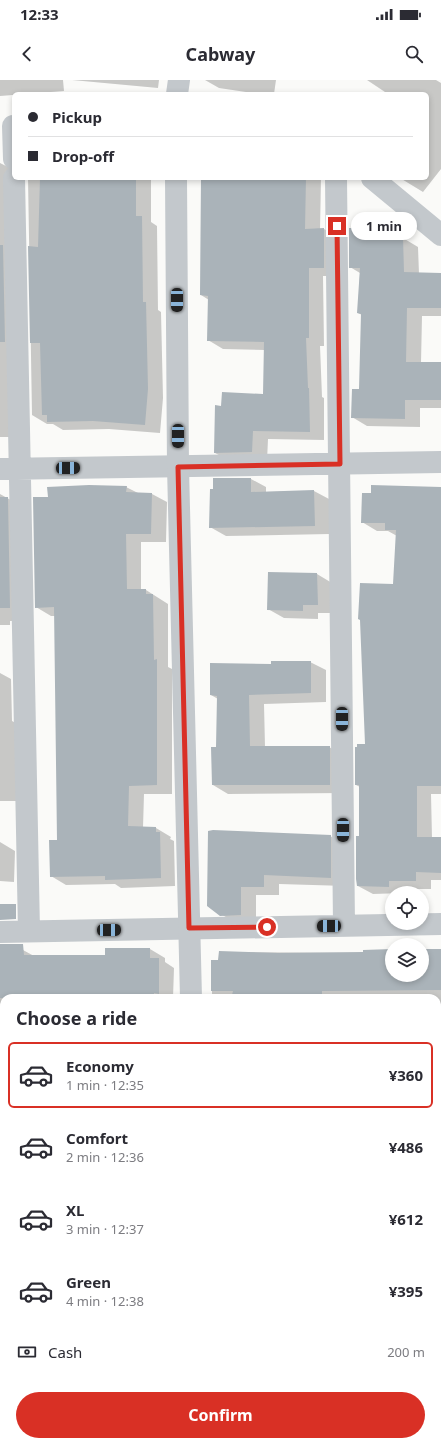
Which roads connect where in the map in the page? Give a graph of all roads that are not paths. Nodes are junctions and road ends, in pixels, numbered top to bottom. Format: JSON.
{"nodes":[{"id":1,"x":179,"y":80,"type":"edge"},
{"id":2,"x":178,"y":92,"type":"edge"},
{"id":3,"x":9,"y":127,"type":"edge"},
{"id":4,"x":12,"y":146,"type":"edge"},
{"id":5,"x":14,"y":180,"type":"edge"},
{"id":6,"x":176,"y":180,"type":"edge"},
{"id":7,"x":336,"y":180,"type":"edge"},
{"id":8,"x":374,"y":180,"type":"edge"},
{"id":9,"x":441,"y":235,"type":"edge"},
{"id":10,"x":441,"y":462,"type":"edge"},
{"id":11,"x":340,"y":464,"type":"junction"},
{"id":12,"x":178,"y":467,"type":"junction"},
{"id":13,"x":10,"y":469,"type":"edge"},
{"id":14,"x":441,"y":924,"type":"edge"},
{"id":15,"x":344,"y":926,"type":"junction"},
{"id":16,"x":189,"y":928,"type":"junction"},
{"id":17,"x":29,"y":931,"type":"junction"},
{"id":18,"x":0,"y":932,"type":"edge"},
{"id":19,"x":191,"y":994,"type":"edge"}],
"edges":[{"from":1,"to":2,"type":"street"},
{"from":3,"to":4,"type":"street"},
{"from":5,"to":13,"type":"street"},
{"from":6,"to":12,"type":"street"},
{"from":7,"to":11,"type":"street"},
{"from":8,"to":9,"type":"street"},
{"from":10,"to":11,"type":"street"},
{"from":11,"to":12,"type":"street"},
{"from":11,"to":15,"type":"street"},
{"from":12,"to":13,"type":"street"},
{"from":12,"to":16,"type":"street"},
{"from":13,"to":17,"type":"street"},
{"from":14,"to":15,"type":"street"},
{"from":15,"to":16,"type":"street"},
{"from":16,"to":17,"type":"street"},
{"from":16,"to":19,"type":"street"},
{"from":17,"to":18,"type":"street"}]}
